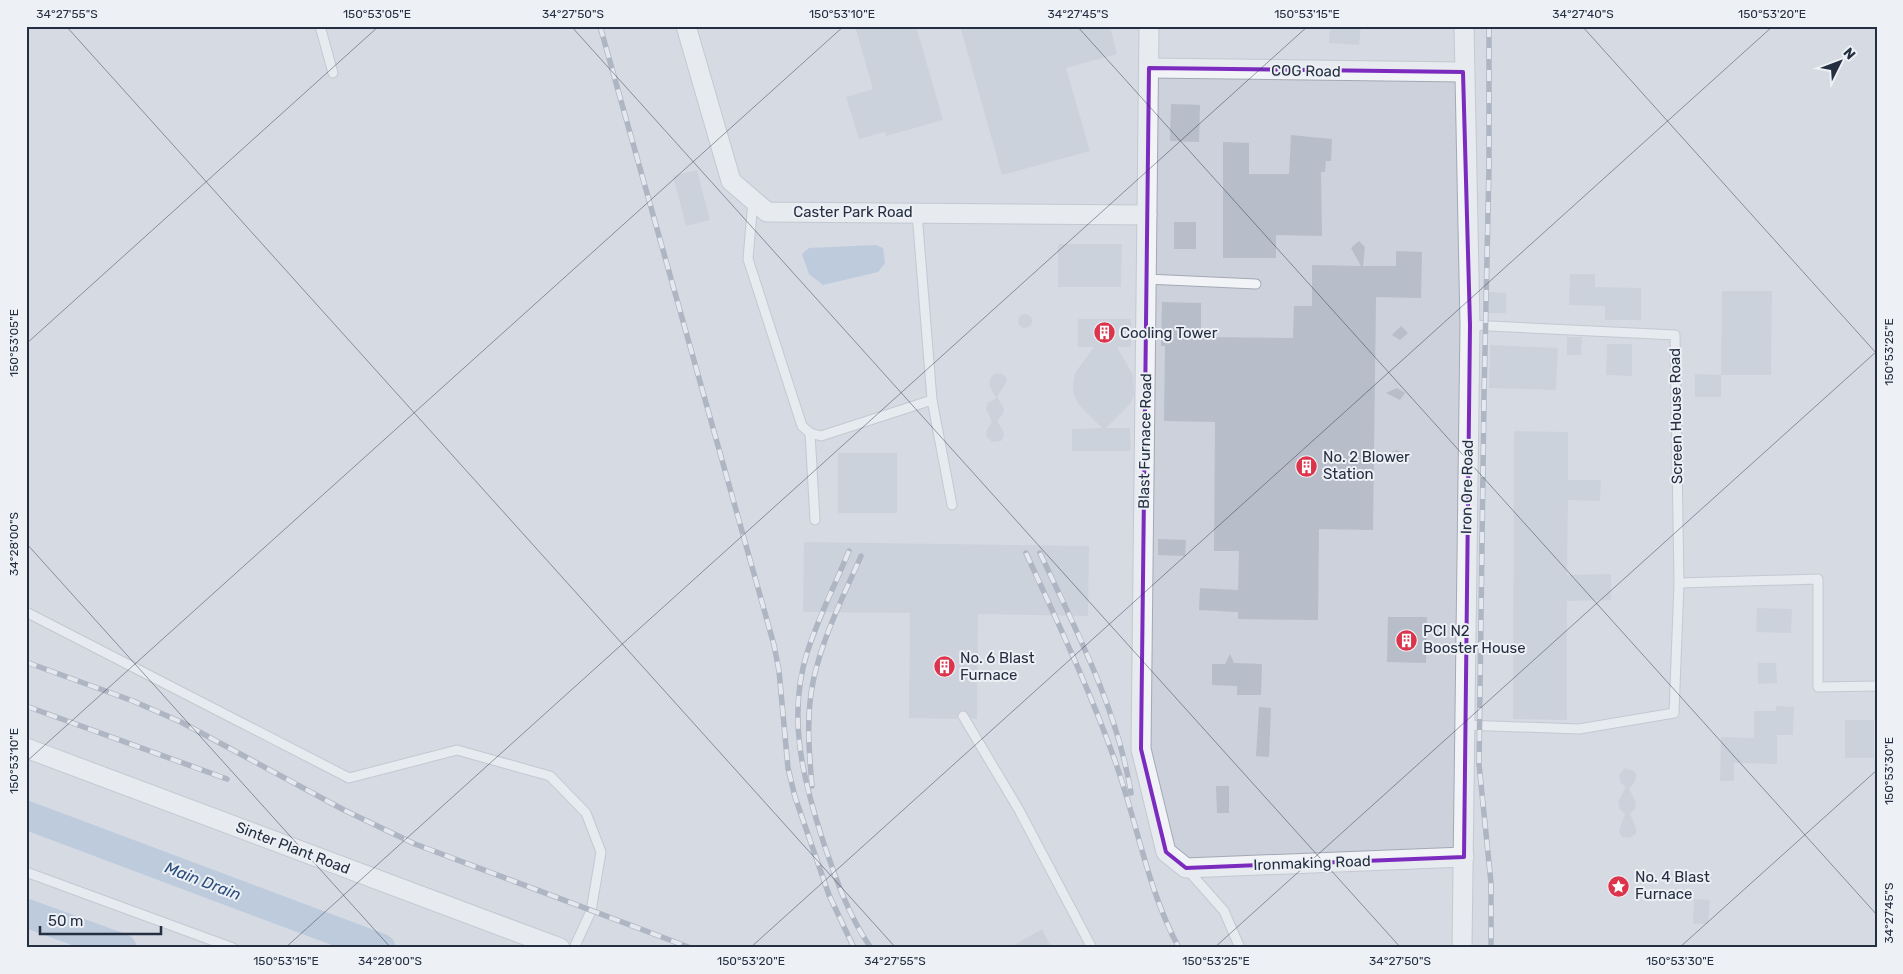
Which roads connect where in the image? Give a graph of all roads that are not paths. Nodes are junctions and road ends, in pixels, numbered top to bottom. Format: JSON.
{"nodes":[{"id":1,"x":320,"y":26,"type":"edge"},
{"id":2,"x":686,"y":26,"type":"edge"},
{"id":3,"x":1149,"y":26,"type":"edge"},
{"id":4,"x":1464,"y":26,"type":"edge"},
{"id":5,"x":1149,"y":68,"type":"junction"},
{"id":6,"x":1464,"y":72,"type":"junction"},
{"id":7,"x":333,"y":73,"type":"dead end"},
{"id":8,"x":753,"y":200,"type":"junction"},
{"id":9,"x":917,"y":213,"type":"junction"},
{"id":10,"x":1147,"y":214,"type":"junction"},
{"id":11,"x":1146,"y":279,"type":"junction"},
{"id":12,"x":1256,"y":284,"type":"dead end"},
{"id":13,"x":1470,"y":325,"type":"junction"},
{"id":14,"x":932,"y":400,"type":"junction"},
{"id":15,"x":810,"y":433,"type":"junction"},
{"id":16,"x":952,"y":505,"type":"dead end"},
{"id":17,"x":814,"y":520,"type":"dead end"},
{"id":18,"x":1679,"y":583,"type":"junction"},
{"id":19,"x":26,"y":612,"type":"edge"},
{"id":20,"x":1877,"y":686,"type":"edge"},
{"id":21,"x":963,"y":716,"type":"dead end"},
{"id":22,"x":1464,"y":725,"type":"junction"},
{"id":23,"x":26,"y":748,"type":"edge"},
{"id":24,"x":1464,"y":856,"type":"junction"},
{"id":25,"x":1186,"y":868,"type":"junction"},
{"id":26,"x":26,"y":872,"type":"edge"},
{"id":27,"x":233,"y":948,"type":"edge"},
{"id":28,"x":560,"y":948,"type":"edge"},
{"id":29,"x":574,"y":948,"type":"edge"},
{"id":30,"x":1092,"y":948,"type":"edge"},
{"id":31,"x":1240,"y":948,"type":"edge"},
{"id":32,"x":1462,"y":948,"type":"edge"}],
"edges":[{"from":1,"to":7,"type":"lane"},
{"from":2,"to":8,"type":"street","name":"Caster Park Road"},
{"from":3,"to":5,"type":"street","name":"Blast Furnace Road"},
{"from":4,"to":6,"type":"street","name":"Iron Ore Road"},
{"from":5,"to":6,"type":"street","name":"COG Road"},
{"from":5,"to":10,"type":"street","name":"Blast Furnace Road"},
{"from":6,"to":13,"type":"street","name":"Iron Ore Road"},
{"from":8,"to":9,"type":"street","name":"Caster Park Road"},
{"from":8,"to":15,"type":"lane"},
{"from":9,"to":10,"type":"street","name":"Caster Park Road"},
{"from":9,"to":14,"type":"lane"},
{"from":10,"to":11,"type":"street","name":"Blast Furnace Road"},
{"from":11,"to":12,"type":"lane"},
{"from":11,"to":25,"type":"street","name":"Blast Furnace Road"},
{"from":13,"to":18,"type":"lane","name":"Screen House Road"},
{"from":13,"to":22,"type":"street","name":"Iron Ore Road"},
{"from":14,"to":15,"type":"lane"},
{"from":14,"to":16,"type":"lane"},
{"from":15,"to":17,"type":"lane"},
{"from":18,"to":20,"type":"lane"},
{"from":18,"to":22,"type":"lane","name":"Screen House Road"},
{"from":19,"to":29,"type":"lane"},
{"from":21,"to":30,"type":"lane"},
{"from":22,"to":24,"type":"street","name":"Iron Ore Road"},
{"from":23,"to":28,"type":"street","name":"Sinter Plant Road"},
{"from":24,"to":25,"type":"street","name":"Ironmaking Road"},
{"from":24,"to":32,"type":"street","name":"Iron Ore Road"},
{"from":25,"to":31,"type":"lane"},
{"from":26,"to":27,"type":"lane"}]}
